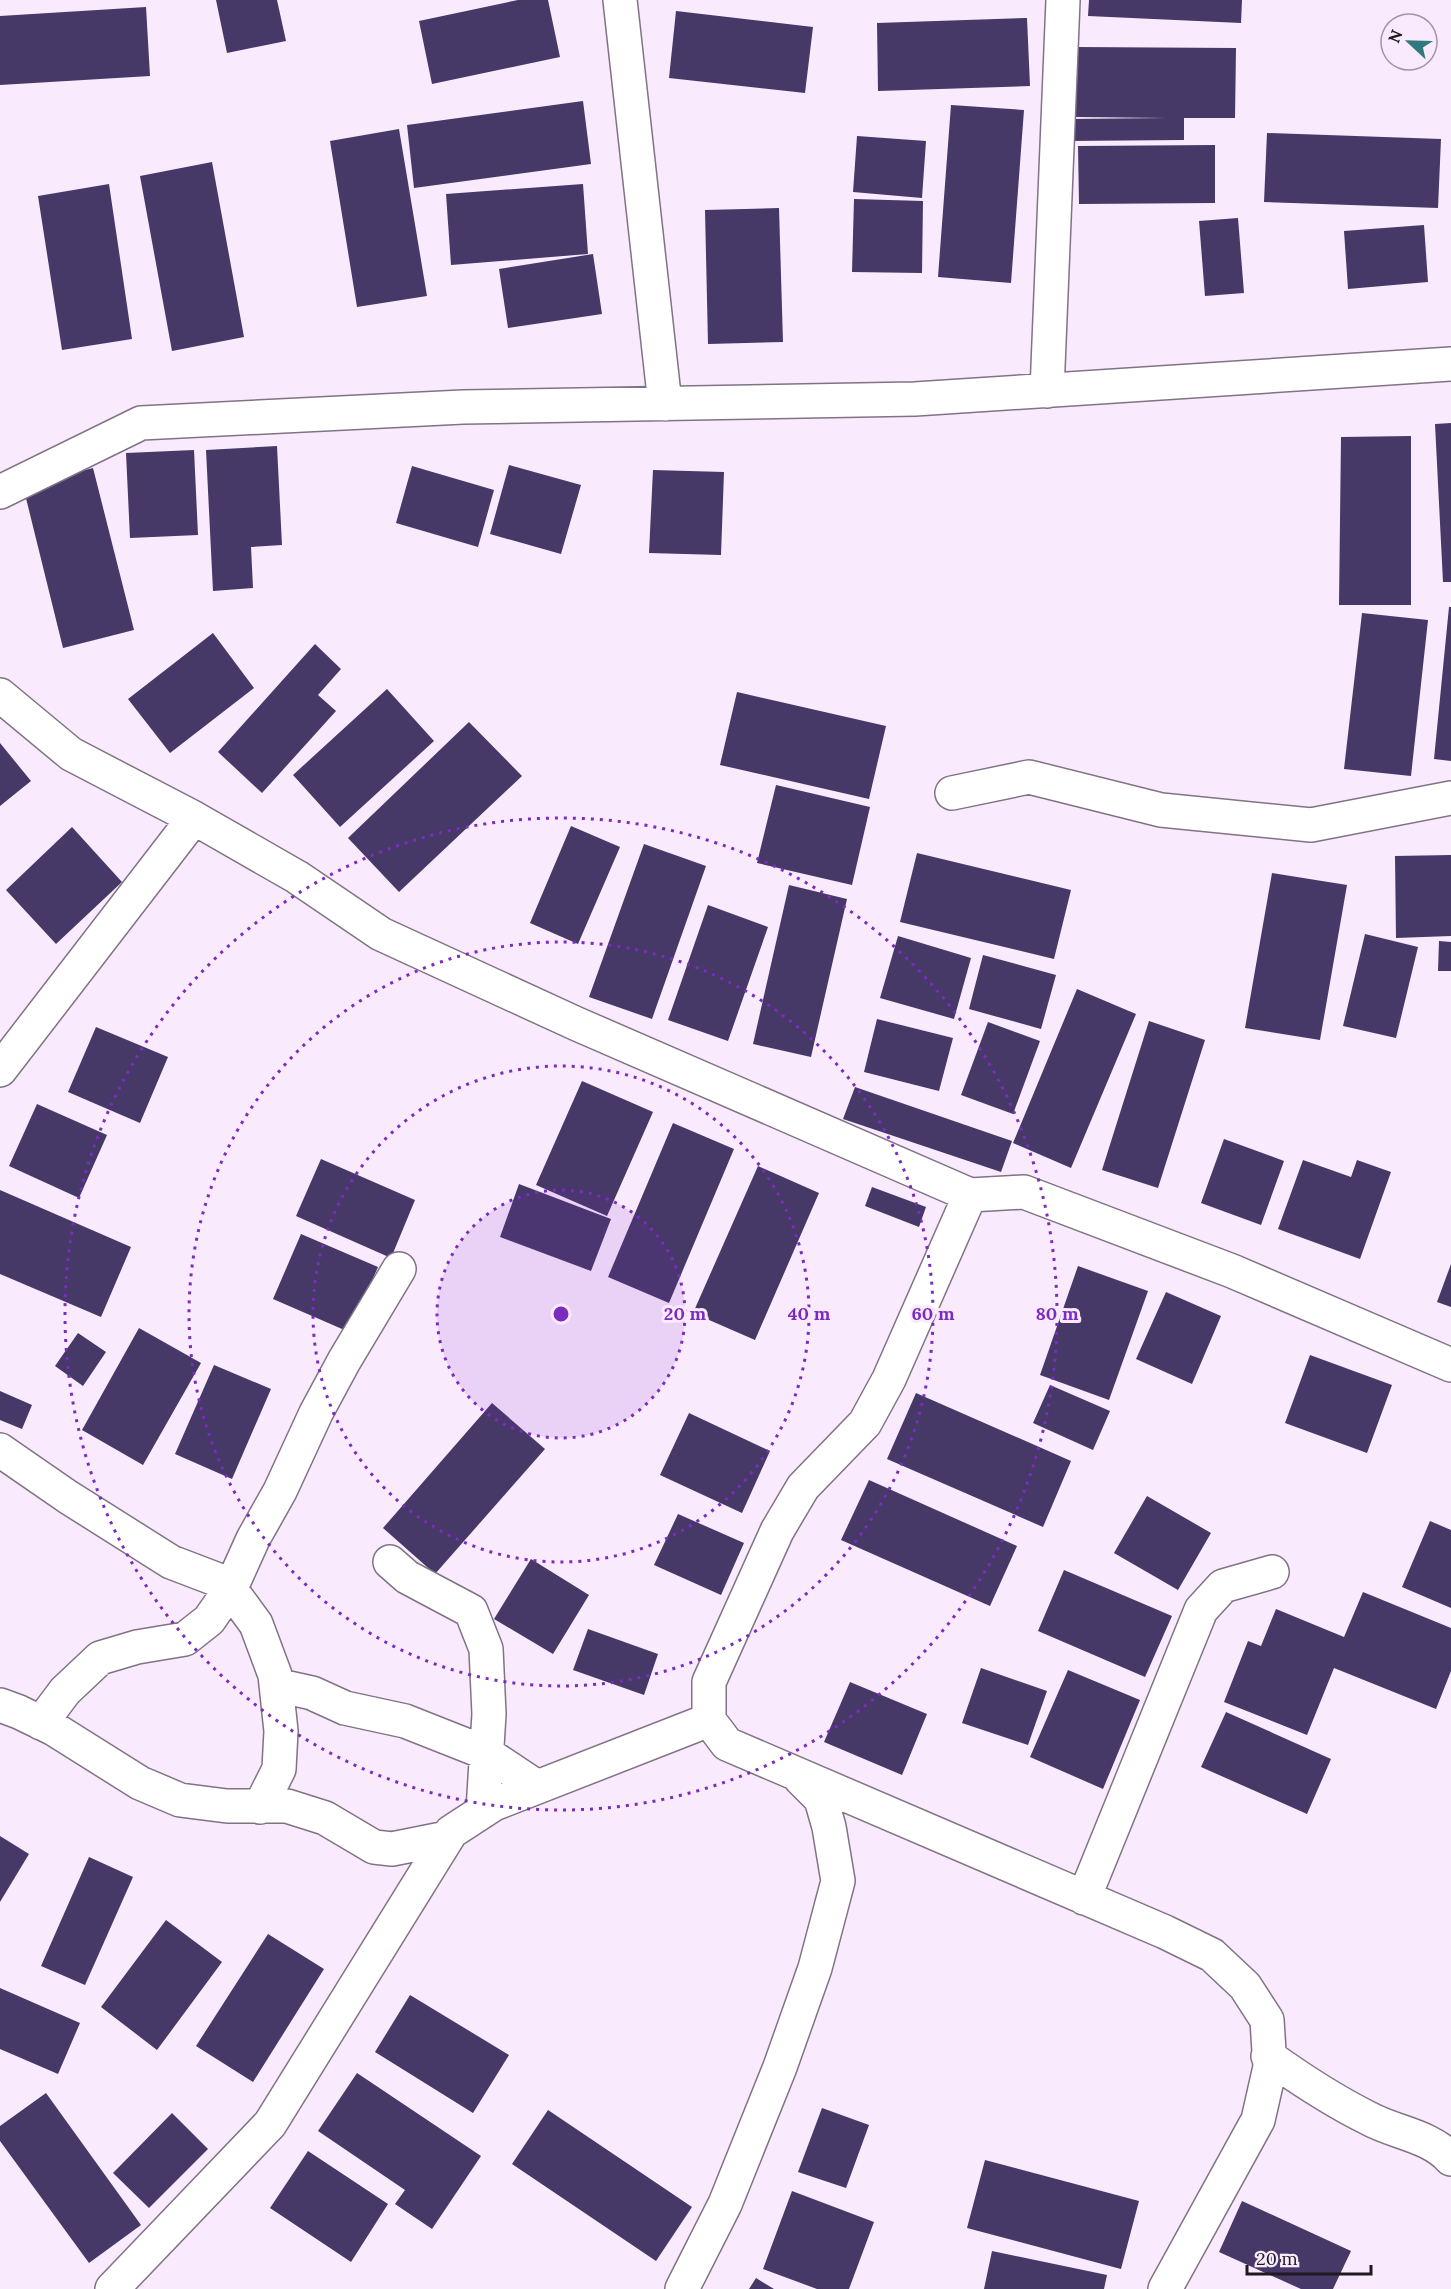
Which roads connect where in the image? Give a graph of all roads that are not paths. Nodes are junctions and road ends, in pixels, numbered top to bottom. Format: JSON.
{"nodes":[{"id":1,"x":620,"y":0,"type":"edge"},
{"id":2,"x":1063,"y":0,"type":"edge"},
{"id":3,"x":1451,"y":364,"type":"edge"},
{"id":4,"x":1047,"y":391,"type":"junction"},
{"id":5,"x":664,"y":404,"type":"junction"},
{"id":6,"x":0,"y":492,"type":"edge"},
{"id":7,"x":0,"y":695,"type":"edge"},
{"id":8,"x":952,"y":793,"type":"dead end"},
{"id":9,"x":1451,"y":798,"type":"edge"},
{"id":10,"x":194,"y":818,"type":"junction"},
{"id":11,"x":0,"y":1070,"type":"edge"},
{"id":12,"x":970,"y":1195,"type":"junction"},
{"id":13,"x":399,"y":1269,"type":"dead end"},
{"id":14,"x":1451,"y":1365,"type":"edge"},
{"id":15,"x":0,"y":1450,"type":"edge"},
{"id":16,"x":390,"y":1562,"type":"dead end"},
{"id":17,"x":1272,"y":1572,"type":"dead end"},
{"id":18,"x":230,"y":1590,"type":"junction"},
{"id":19,"x":276,"y":1685,"type":"junction"},
{"id":20,"x":0,"y":1705,"type":"edge"},
{"id":21,"x":709,"y":1720,"type":"junction"},
{"id":22,"x":41,"y":1723,"type":"junction"},
{"id":23,"x":486,"y":1753,"type":"junction"},
{"id":24,"x":799,"y":1776,"type":"junction"},
{"id":25,"x":537,"y":1787,"type":"junction"},
{"id":26,"x":260,"y":1807,"type":"junction"},
{"id":27,"x":483,"y":1810,"type":"junction"},
{"id":28,"x":447,"y":1838,"type":"junction"},
{"id":29,"x":1084,"y":1898,"type":"junction"},
{"id":30,"x":1269,"y":2056,"type":"junction"},
{"id":31,"x":1451,"y":2159,"type":"edge"},
{"id":32,"x":112,"y":2289,"type":"edge"},
{"id":33,"x":682,"y":2289,"type":"edge"},
{"id":34,"x":1165,"y":2289,"type":"edge"}],
"edges":[{"from":1,"to":5,"type":"street"},
{"from":2,"to":4,"type":"street"},
{"from":3,"to":4,"type":"street"},
{"from":4,"to":5,"type":"street"},
{"from":5,"to":6,"type":"street"},
{"from":7,"to":10,"type":"street"},
{"from":8,"to":9,"type":"street"},
{"from":10,"to":11,"type":"street"},
{"from":10,"to":12,"type":"street"},
{"from":12,"to":14,"type":"street"},
{"from":12,"to":21,"type":"street"},
{"from":13,"to":18,"type":"street"},
{"from":15,"to":18,"type":"street"},
{"from":16,"to":23,"type":"street"},
{"from":17,"to":29,"type":"street"},
{"from":18,"to":19,"type":"street"},
{"from":18,"to":22,"type":"street"},
{"from":19,"to":23,"type":"street"},
{"from":19,"to":26,"type":"street"},
{"from":20,"to":22,"type":"street"},
{"from":21,"to":24,"type":"street"},
{"from":21,"to":25,"type":"street"},
{"from":22,"to":26,"type":"street"},
{"from":23,"to":25,"type":"street"},
{"from":23,"to":27,"type":"street"},
{"from":24,"to":29,"type":"street"},
{"from":24,"to":33,"type":"street"},
{"from":25,"to":27,"type":"street"},
{"from":26,"to":28,"type":"street"},
{"from":27,"to":28,"type":"street"},
{"from":28,"to":32,"type":"street"},
{"from":29,"to":30,"type":"street"},
{"from":30,"to":31,"type":"street"},
{"from":30,"to":34,"type":"street"}]}
